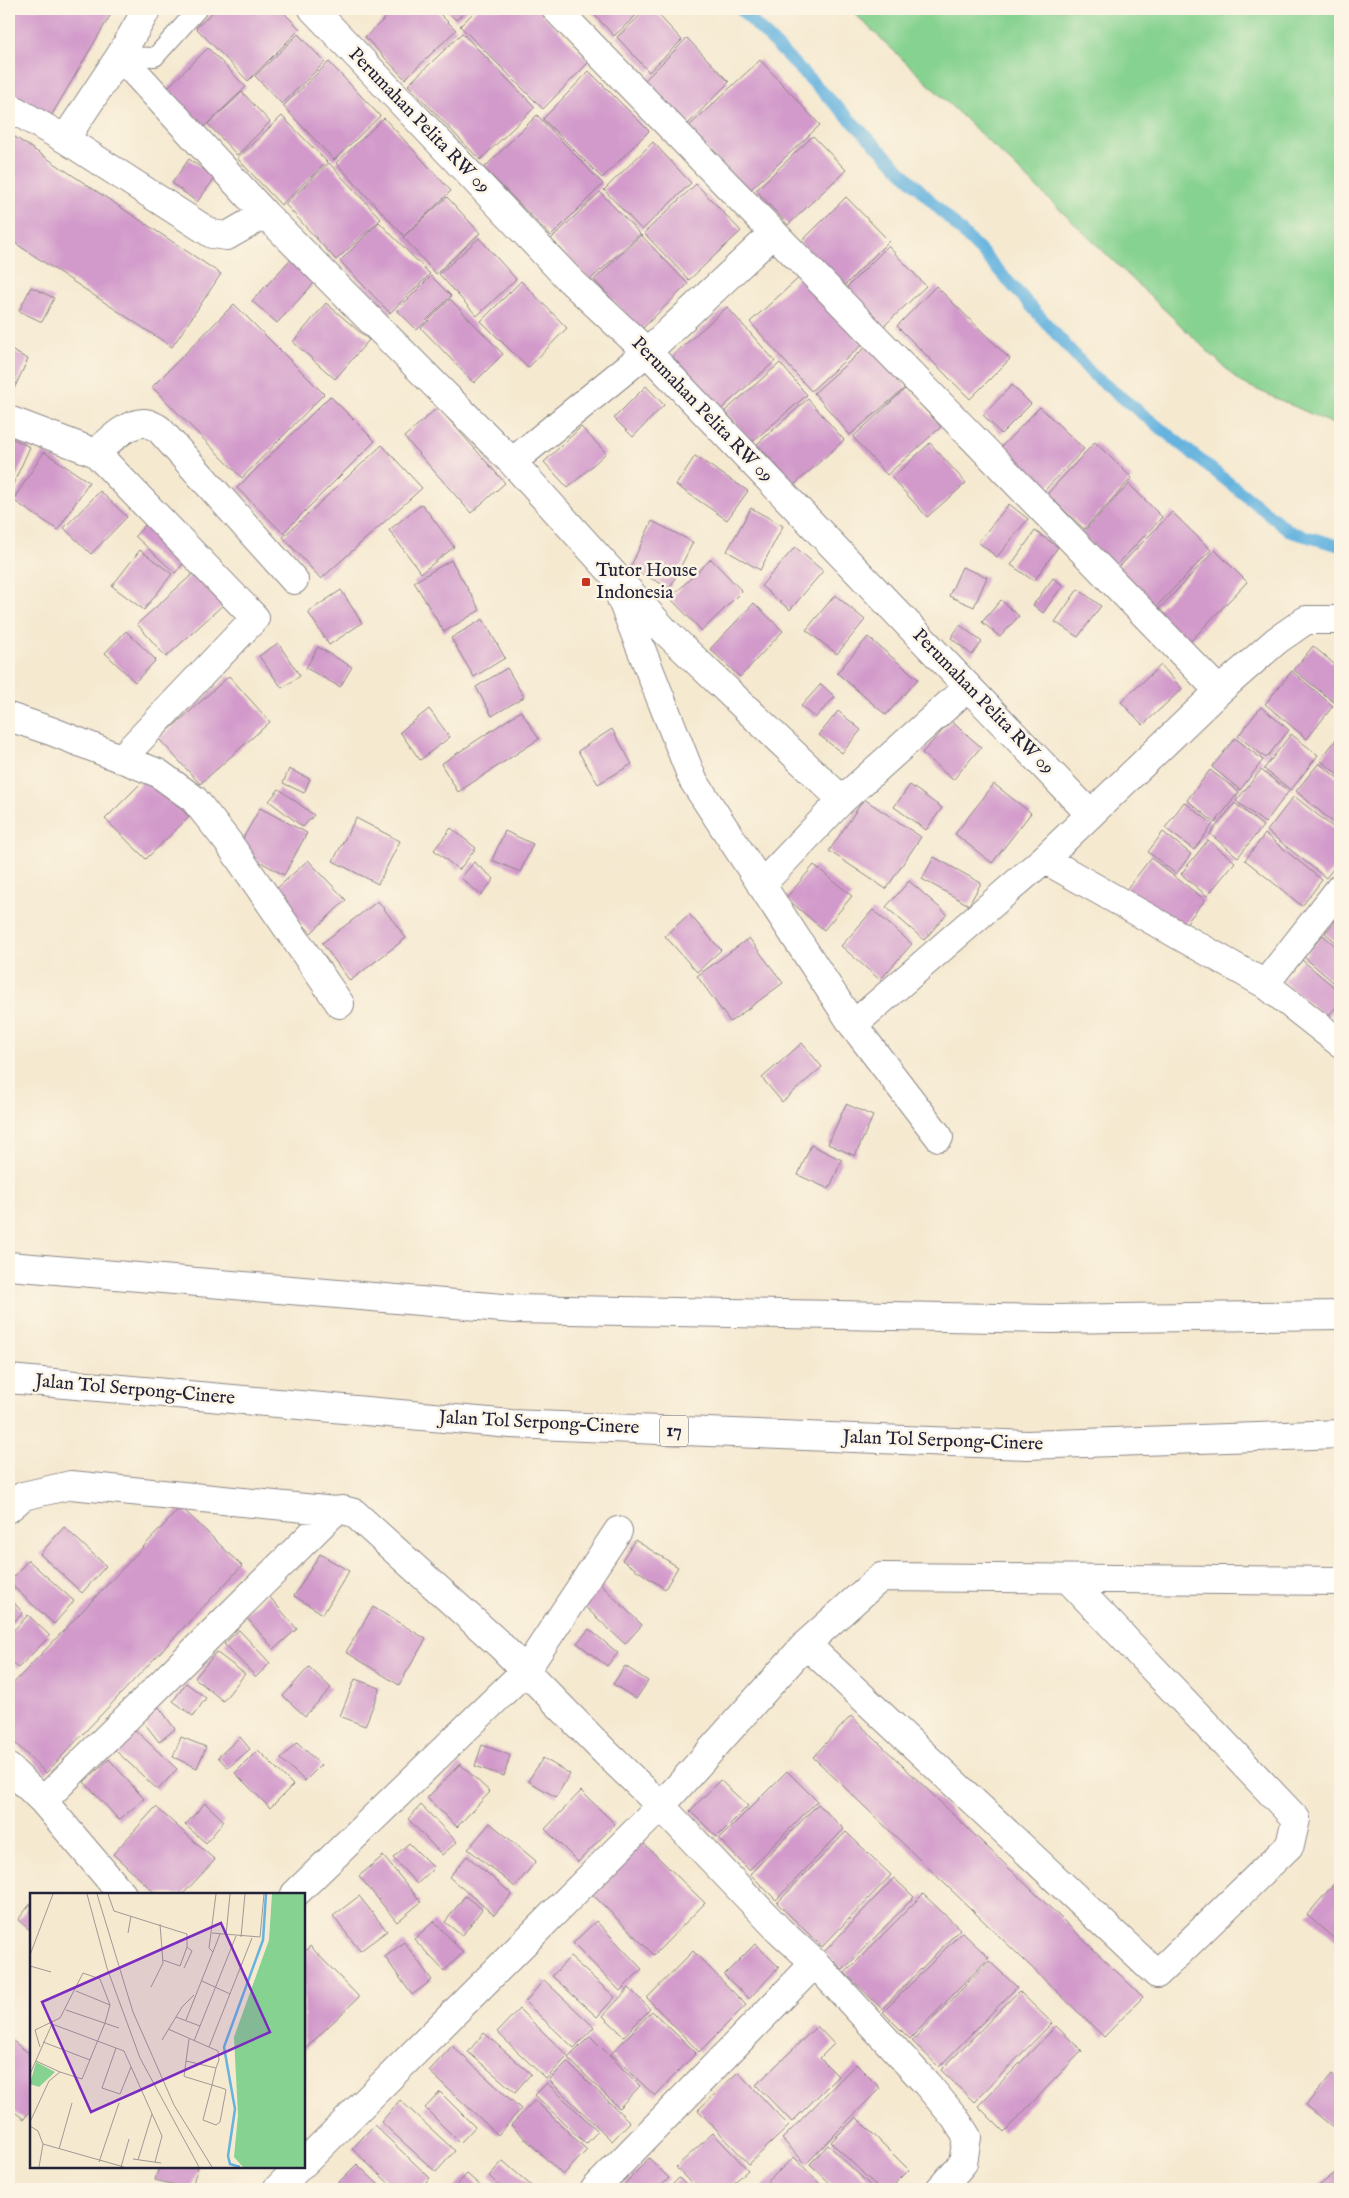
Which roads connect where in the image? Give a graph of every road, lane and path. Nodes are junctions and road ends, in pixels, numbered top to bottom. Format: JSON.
{"nodes":[{"id":1,"x":147,"y":9,"type":"edge"},
{"id":2,"x":198,"y":9,"type":"edge"},
{"id":3,"x":313,"y":9,"type":"edge"},
{"id":4,"x":556,"y":9,"type":"edge"},
{"id":5,"x":120,"y":56,"type":"junction"},
{"id":6,"x":9,"y":107,"type":"edge"},
{"id":7,"x":65,"y":138,"type":"junction"},
{"id":8,"x":265,"y":214,"type":"junction"},
{"id":9,"x":774,"y":233,"type":"junction"},
{"id":10,"x":647,"y":352,"type":"junction"},
{"id":11,"x":9,"y":420,"type":"edge"},
{"id":12,"x":96,"y":453,"type":"junction"},
{"id":13,"x":512,"y":462,"type":"junction"},
{"id":14,"x":611,"y":571,"type":"junction"},
{"id":15,"x":294,"y":580,"type":"dead end"},
{"id":16,"x":1340,"y":620,"type":"edge"},
{"id":17,"x":968,"y":687,"type":"junction"},
{"id":18,"x":1219,"y":691,"type":"junction"},
{"id":19,"x":9,"y":717,"type":"edge"},
{"id":20,"x":121,"y":759,"type":"junction"},
{"id":21,"x":842,"y":800,"type":"junction"},
{"id":22,"x":1090,"y":814,"type":"junction"},
{"id":23,"x":1044,"y":859,"type":"junction"},
{"id":24,"x":761,"y":886,"type":"junction"},
{"id":25,"x":1340,"y":888,"type":"edge"},
{"id":26,"x":1266,"y":984,"type":"junction"},
{"id":27,"x":340,"y":1004,"type":"dead end"},
{"id":28,"x":853,"y":1025,"type":"junction"},
{"id":29,"x":1340,"y":1043,"type":"edge"},
{"id":30,"x":939,"y":1138,"type":"dead end"},
{"id":31,"x":9,"y":1266,"type":"edge"},
{"id":32,"x":1340,"y":1315,"type":"edge"},
{"id":33,"x":9,"y":1379,"type":"edge"},
{"id":34,"x":1340,"y":1434,"type":"edge"},
{"id":35,"x":9,"y":1508,"type":"edge"},
{"id":36,"x":335,"y":1511,"type":"junction"},
{"id":37,"x":618,"y":1531,"type":"dead end"},
{"id":38,"x":1068,"y":1579,"type":"junction"},
{"id":39,"x":1340,"y":1581,"type":"edge"},
{"id":40,"x":806,"y":1644,"type":"junction"},
{"id":41,"x":526,"y":1670,"type":"junction"},
{"id":42,"x":9,"y":1768,"type":"edge"},
{"id":43,"x":43,"y":1801,"type":"junction"},
{"id":44,"x":661,"y":1806,"type":"junction"},
{"id":45,"x":121,"y":1893,"type":"edge"},
{"id":46,"x":296,"y":1893,"type":"edge"},
{"id":47,"x":815,"y":1963,"type":"junction"},
{"id":48,"x":305,"y":2161,"type":"edge"},
{"id":49,"x":269,"y":2168,"type":"edge"},
{"id":50,"x":299,"y":2168,"type":"edge"},
{"id":51,"x":269,"y":2189,"type":"edge"},
{"id":52,"x":277,"y":2189,"type":"edge"},
{"id":53,"x":595,"y":2189,"type":"edge"},
{"id":54,"x":940,"y":2189,"type":"edge"}],
"edges":[{"from":1,"to":5,"type":"main road"},
{"from":2,"to":5,"type":"lane"},
{"from":3,"to":10,"type":"main road","name":"Perumahan Pelita RW 09"},
{"from":4,"to":9,"type":"main road"},
{"from":5,"to":7,"type":"main road"},
{"from":5,"to":8,"type":"main road"},
{"from":6,"to":7,"type":"main road"},
{"from":7,"to":8,"type":"main road"},
{"from":8,"to":13,"type":"main road"},
{"from":9,"to":10,"type":"main road"},
{"from":9,"to":18,"type":"main road"},
{"from":10,"to":13,"type":"main road"},
{"from":10,"to":17,"type":"main road","name":"Perumahan Pelita RW 09"},
{"from":11,"to":12,"type":"main road"},
{"from":12,"to":15,"type":"main road"},
{"from":12,"to":20,"type":"main road"},
{"from":13,"to":14,"type":"main road"},
{"from":14,"to":21,"type":"main road"},
{"from":14,"to":24,"type":"main road"},
{"from":16,"to":18,"type":"main road"},
{"from":17,"to":21,"type":"main road"},
{"from":17,"to":22,"type":"main road","name":"Perumahan Pelita RW 09"},
{"from":18,"to":22,"type":"main road"},
{"from":19,"to":20,"type":"main road"},
{"from":20,"to":27,"type":"main road"},
{"from":21,"to":24,"type":"main road"},
{"from":22,"to":23,"type":"main road"},
{"from":23,"to":26,"type":"main road"},
{"from":23,"to":28,"type":"main road"},
{"from":24,"to":28,"type":"main road"},
{"from":25,"to":26,"type":"main road"},
{"from":26,"to":29,"type":"main road"},
{"from":28,"to":30,"type":"main road"},
{"from":31,"to":32,"type":"main road"},
{"from":33,"to":34,"type":"main road","name":"Jalan Tol Serpong–Cinere","number":"17"},
{"from":35,"to":36,"type":"main road"},
{"from":36,"to":41,"type":"main road"},
{"from":36,"to":43,"type":"main road"},
{"from":37,"to":41,"type":"main road"},
{"from":38,"to":39,"type":"main road"},
{"from":38,"to":40,"type":"main road"},
{"from":38,"to":40,"type":"main road"},
{"from":40,"to":44,"type":"main road"},
{"from":41,"to":44,"type":"main road"},
{"from":41,"to":46,"type":"main road"},
{"from":42,"to":43,"type":"main road"},
{"from":43,"to":45,"type":"main road"},
{"from":44,"to":47,"type":"main road"},
{"from":44,"to":48,"type":"main road"},
{"from":47,"to":53,"type":"main road"},
{"from":47,"to":54,"type":"main road"},
{"from":49,"to":51,"type":"main road"},
{"from":50,"to":52,"type":"main road"}]}
